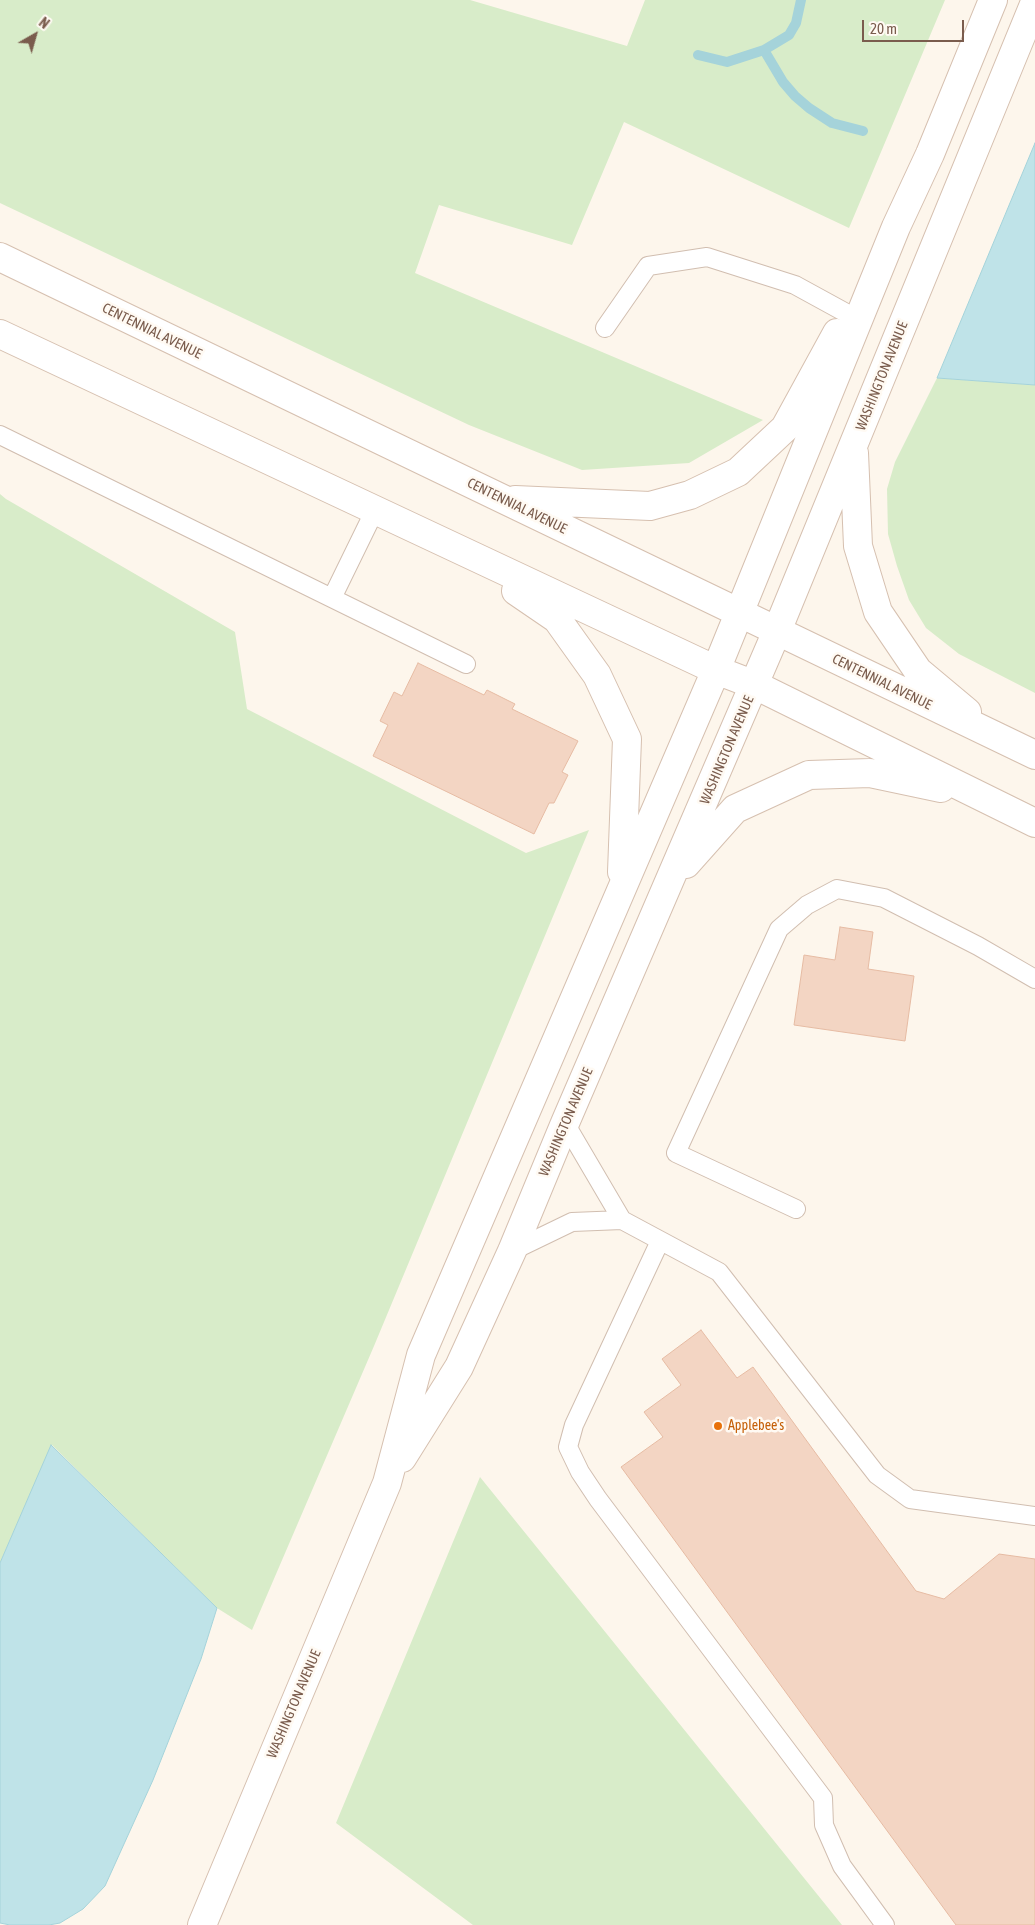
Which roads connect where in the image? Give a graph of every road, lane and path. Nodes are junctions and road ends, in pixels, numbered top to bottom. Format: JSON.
{"nodes":[{"id":1,"x":993,"y":0,"type":"edge"},
{"id":2,"x":1035,"y":2,"type":"edge"},
{"id":3,"x":896,"y":227,"type":"junction"},
{"id":4,"x":2,"y":262,"type":"edge"},
{"id":5,"x":848,"y":314,"type":"junction"},
{"id":6,"x":605,"y":328,"type":"dead end"},
{"id":7,"x":0,"y":334,"type":"edge"},
{"id":8,"x":0,"y":434,"type":"edge"},
{"id":9,"x":854,"y":444,"type":"junction"},
{"id":10,"x":502,"y":499,"type":"junction"},
{"id":11,"x":375,"y":510,"type":"junction"},
{"id":12,"x":438,"y":539,"type":"junction"},
{"id":13,"x":332,"y":598,"type":"junction"},
{"id":14,"x":740,"y":614,"type":"junction"},
{"id":15,"x":777,"y":631,"type":"junction"},
{"id":16,"x":466,"y":664,"type":"dead end"},
{"id":17,"x":716,"y":670,"type":"junction"},
{"id":18,"x":755,"y":685,"type":"junction"},
{"id":19,"x":999,"y":738,"type":"junction"},
{"id":20,"x":1035,"y":755,"type":"edge"},
{"id":21,"x":980,"y":796,"type":"junction"},
{"id":22,"x":1035,"y":823,"type":"edge"},
{"id":23,"x":670,"y":882,"type":"junction"},
{"id":24,"x":621,"y":891,"type":"junction"},
{"id":25,"x":1035,"y":979,"type":"edge"},
{"id":26,"x":565,"y":1123,"type":"junction"},
{"id":27,"x":796,"y":1209,"type":"dead end"},
{"id":28,"x":622,"y":1220,"type":"junction"},
{"id":29,"x":660,"y":1241,"type":"junction"},
{"id":30,"x":512,"y":1252,"type":"junction"},
{"id":31,"x":386,"y":1483,"type":"junction"},
{"id":32,"x":1035,"y":1516,"type":"edge"},
{"id":33,"x":202,"y":1925,"type":"edge"},
{"id":34,"x":885,"y":1925,"type":"edge"}],
"edges":[{"from":1,"to":3,"type":"main road","name":"WASHINGTON AVENUE"},
{"from":2,"to":9,"type":"main road","name":"WASHINGTON AVENUE"},
{"from":3,"to":5,"type":"main road"},
{"from":3,"to":14,"type":"main road","name":"WASHINGTON AVENUE"},
{"from":4,"to":10,"type":"main road","name":"CENTENNIAL AVENUE"},
{"from":5,"to":6,"type":"lane"},
{"from":5,"to":10,"type":"main road"},
{"from":7,"to":11,"type":"main road"},
{"from":8,"to":13,"type":"lane"},
{"from":9,"to":15,"type":"main road","name":"WASHINGTON AVENUE"},
{"from":9,"to":19,"type":"main road"},
{"from":10,"to":14,"type":"main road","name":"CENTENNIAL AVENUE"},
{"from":11,"to":12,"type":"main road"},
{"from":11,"to":13,"type":"lane"},
{"from":12,"to":17,"type":"main road"},
{"from":12,"to":24,"type":"main road"},
{"from":13,"to":16,"type":"lane"},
{"from":14,"to":15,"type":"main road","name":"CENTENNIAL AVENUE"},
{"from":14,"to":17,"type":"main road","name":"WASHINGTON AVENUE"},
{"from":15,"to":18,"type":"main road","name":"WASHINGTON AVENUE"},
{"from":15,"to":19,"type":"main road","name":"CENTENNIAL AVENUE"},
{"from":17,"to":18,"type":"main road"},
{"from":17,"to":24,"type":"main road","name":"WASHINGTON AVENUE"},
{"from":18,"to":21,"type":"main road"},
{"from":18,"to":23,"type":"main road","name":"WASHINGTON AVENUE"},
{"from":19,"to":20,"type":"main road","name":"CENTENNIAL AVENUE"},
{"from":21,"to":22,"type":"main road"},
{"from":21,"to":23,"type":"main road"},
{"from":23,"to":26,"type":"main road","name":"WASHINGTON AVENUE"},
{"from":24,"to":31,"type":"main road","name":"WASHINGTON AVENUE"},
{"from":25,"to":27,"type":"lane"},
{"from":26,"to":28,"type":"lane"},
{"from":26,"to":30,"type":"main road","name":"WASHINGTON AVENUE"},
{"from":28,"to":29,"type":"lane"},
{"from":28,"to":30,"type":"lane"},
{"from":29,"to":32,"type":"lane"},
{"from":29,"to":34,"type":"lane"},
{"from":30,"to":31,"type":"main road","name":"WASHINGTON AVENUE"},
{"from":31,"to":33,"type":"main road","name":"WASHINGTON AVENUE"}]}
